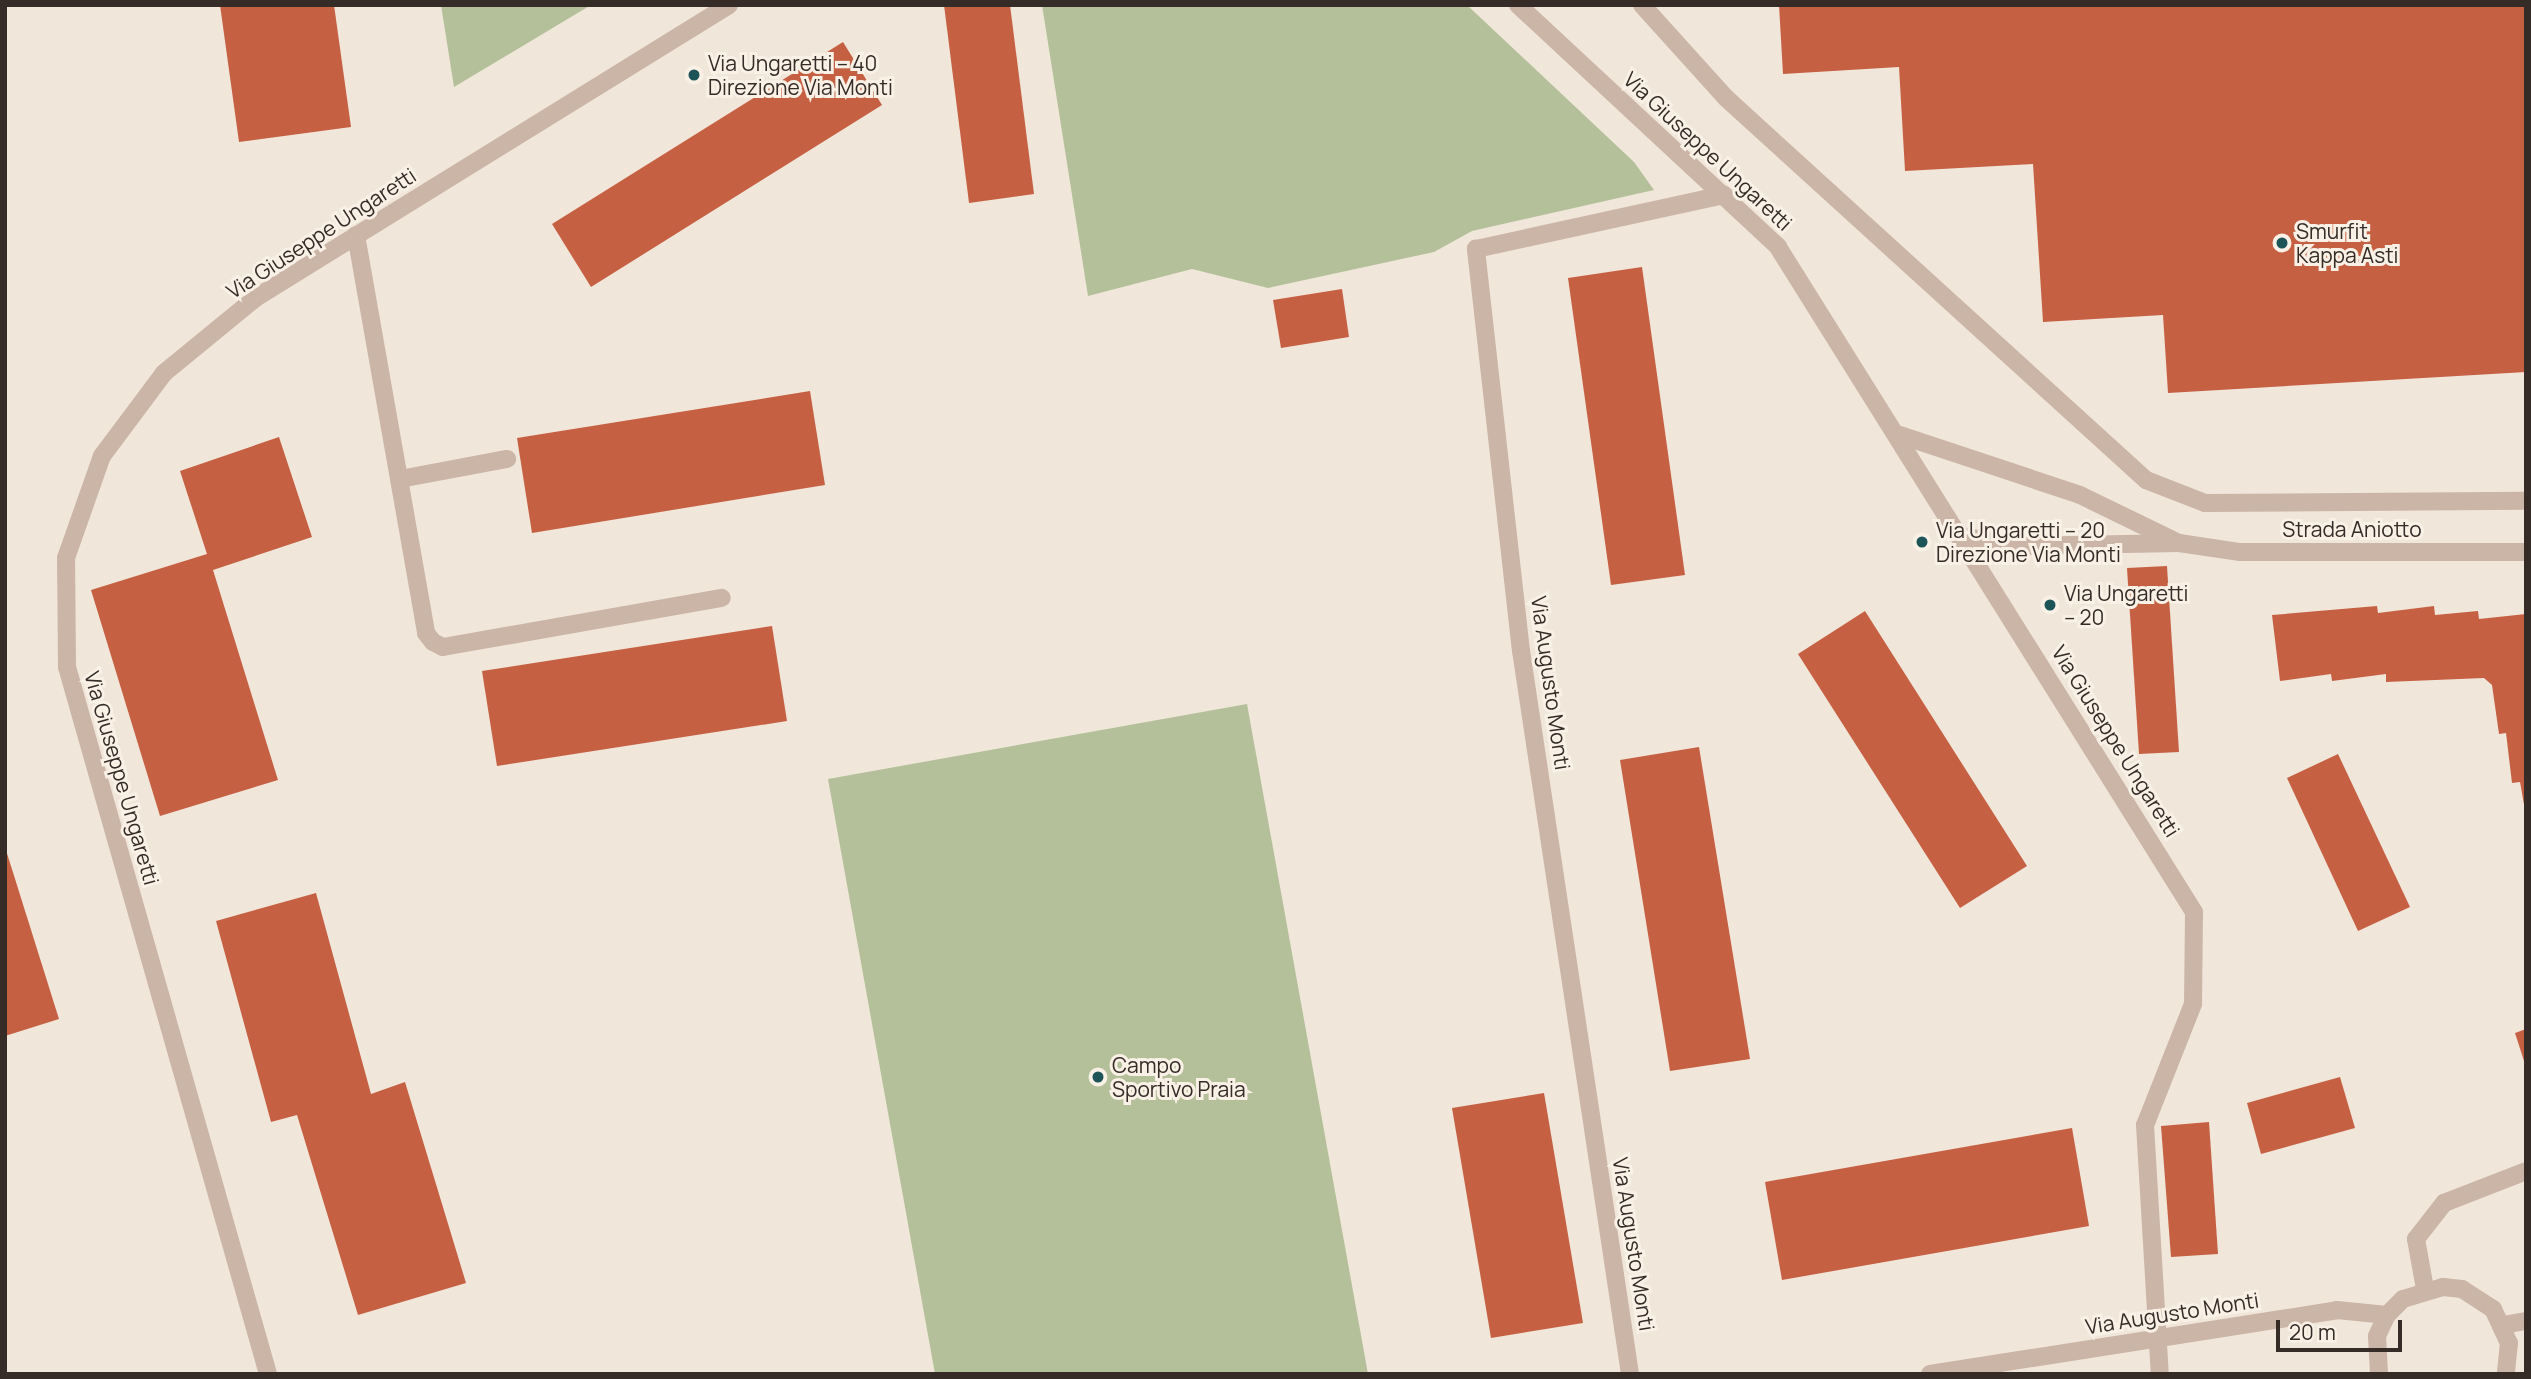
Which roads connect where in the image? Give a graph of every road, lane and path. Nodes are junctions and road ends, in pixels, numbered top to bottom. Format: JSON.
{"nodes":[{"id":1,"x":729,"y":5,"type":"edge"},
{"id":2,"x":1518,"y":5,"type":"edge"},
{"id":3,"x":1642,"y":5,"type":"edge"},
{"id":4,"x":1724,"y":195,"type":"junction"},
{"id":5,"x":356,"y":235,"type":"junction"},
{"id":6,"x":1900,"y":435,"type":"junction"},
{"id":7,"x":506,"y":459,"type":"dead end"},
{"id":8,"x":400,"y":480,"type":"junction"},
{"id":9,"x":2526,"y":501,"type":"edge"},
{"id":10,"x":1963,"y":536,"type":"junction"},
{"id":11,"x":2179,"y":543,"type":"junction"},
{"id":12,"x":2526,"y":552,"type":"edge"},
{"id":13,"x":722,"y":598,"type":"dead end"},
{"id":14,"x":2526,"y":1171,"type":"edge"},
{"id":15,"x":2425,"y":1289,"type":"junction"},
{"id":16,"x":2387,"y":1315,"type":"junction"},
{"id":17,"x":2526,"y":1321,"type":"edge"},
{"id":18,"x":2503,"y":1325,"type":"junction"},
{"id":19,"x":2154,"y":1338,"type":"junction"},
{"id":20,"x":2006,"y":1368,"type":"edge"},
{"id":21,"x":268,"y":1374,"type":"edge"},
{"id":22,"x":1630,"y":1374,"type":"edge"},
{"id":23,"x":1930,"y":1374,"type":"edge"},
{"id":24,"x":2160,"y":1374,"type":"edge"},
{"id":25,"x":2379,"y":1374,"type":"edge"},
{"id":26,"x":2506,"y":1374,"type":"edge"}],
"edges":[{"from":1,"to":5,"type":"street","name":"Via Giuseppe Ungaretti"},
{"from":2,"to":4,"type":"street","name":"Via Giuseppe Ungaretti"},
{"from":3,"to":9,"type":"street"},
{"from":4,"to":6,"type":"street","name":"Via Giuseppe Ungaretti"},
{"from":4,"to":22,"type":"street","name":"Via Augusto Monti"},
{"from":5,"to":8,"type":"street"},
{"from":5,"to":21,"type":"street","name":"Via Giuseppe Ungaretti"},
{"from":6,"to":10,"type":"street","name":"Via Giuseppe Ungaretti"},
{"from":6,"to":11,"type":"street","name":"Strada Aniotto"},
{"from":7,"to":8,"type":"street"},
{"from":8,"to":13,"type":"street"},
{"from":10,"to":11,"type":"street","name":"Strada Aniotto"},
{"from":10,"to":19,"type":"street","name":"Via Giuseppe Ungaretti"},
{"from":11,"to":12,"type":"street","name":"Strada Aniotto"},
{"from":14,"to":15,"type":"street"},
{"from":15,"to":16,"type":"street"},
{"from":15,"to":18,"type":"street"},
{"from":16,"to":19,"type":"street","name":"Via Augusto Monti"},
{"from":16,"to":25,"type":"street"},
{"from":17,"to":18,"type":"street"},
{"from":18,"to":26,"type":"street"},
{"from":19,"to":20,"type":"street","name":"Via Augusto Monti"},
{"from":19,"to":24,"type":"street","name":"Via Giuseppe Ungaretti"},
{"from":20,"to":23,"type":"street","name":"Via Augusto Monti"}]}
